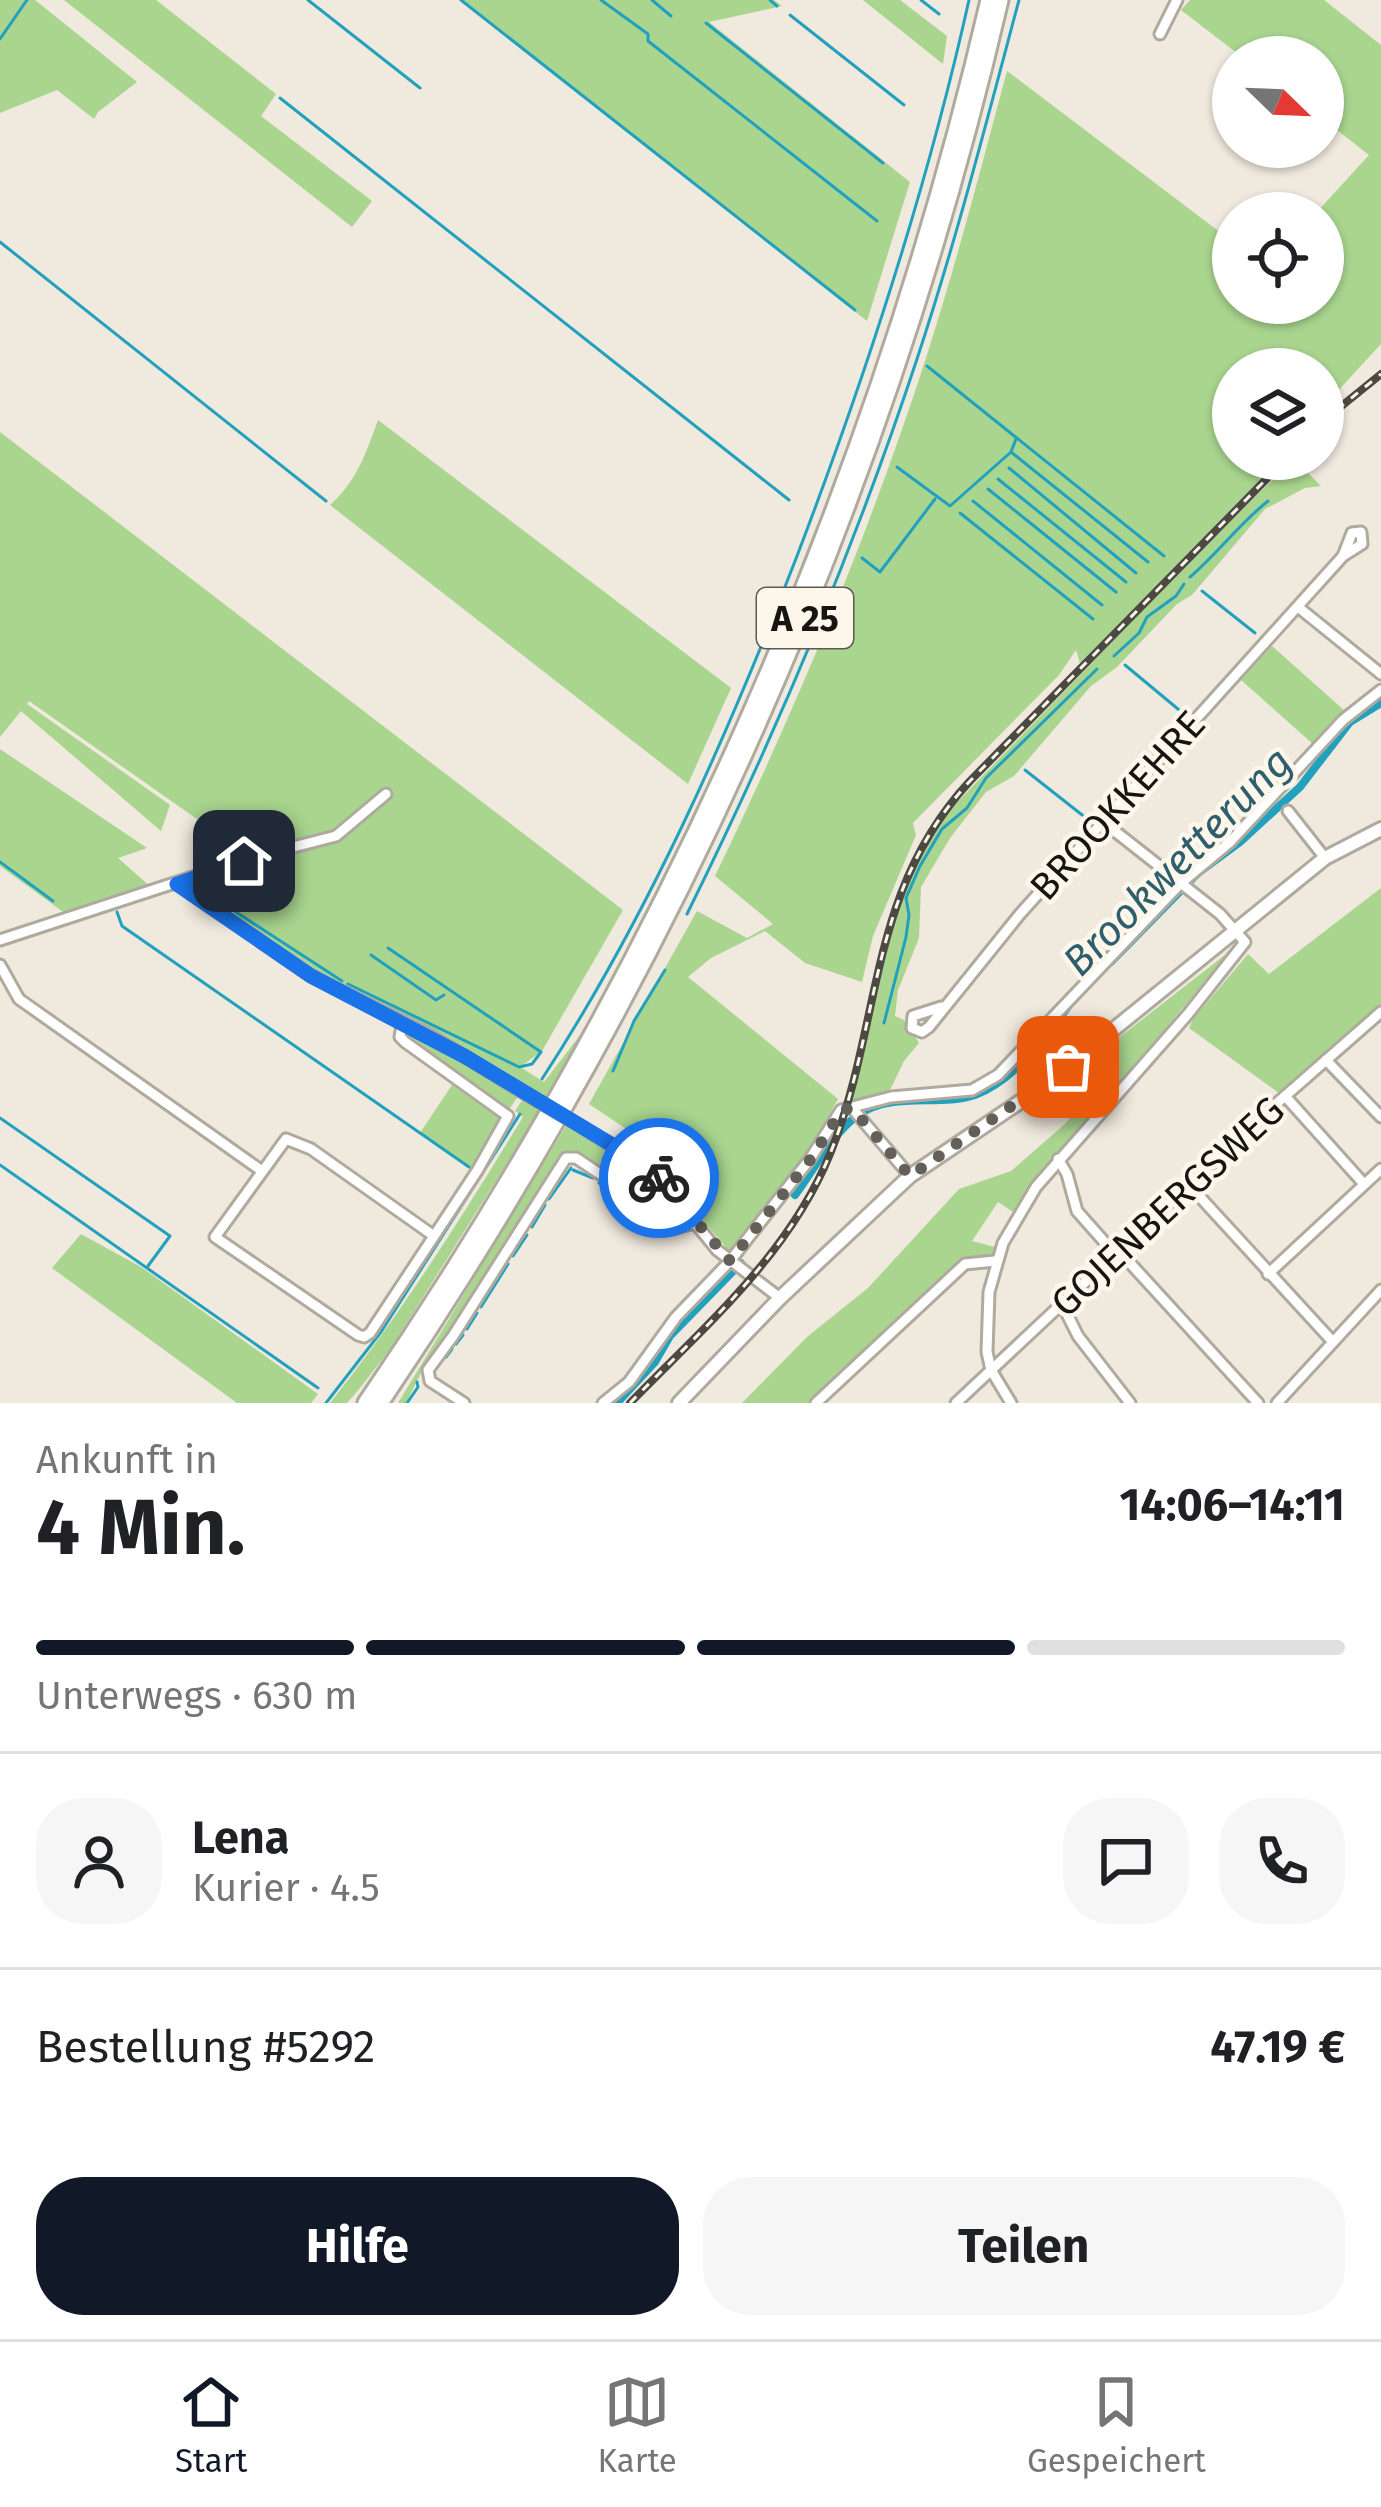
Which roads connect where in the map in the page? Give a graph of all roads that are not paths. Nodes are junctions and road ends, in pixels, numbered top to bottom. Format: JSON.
{"nodes":[{"id":1,"x":988,"y":0,"type":"edge"},
{"id":2,"x":1000,"y":0,"type":"edge"},
{"id":3,"x":1177,"y":0,"type":"edge"},
{"id":4,"x":1160,"y":34,"type":"dead end"},
{"id":5,"x":1343,"y":556,"type":"dead end"},
{"id":6,"x":1298,"y":607,"type":"junction"},
{"id":7,"x":1381,"y":674,"type":"edge"},
{"id":8,"x":1381,"y":690,"type":"edge"},
{"id":9,"x":386,"y":794,"type":"dead end"},
{"id":10,"x":1288,"y":811,"type":"dead end"},
{"id":11,"x":1102,"y":821,"type":"junction"},
{"id":12,"x":1381,"y":829,"type":"edge"},
{"id":13,"x":1325,"y":858,"type":"junction"},
{"id":14,"x":177,"y":884,"type":"junction"},
{"id":15,"x":1185,"y":886,"type":"junction"},
{"id":16,"x":1238,"y":932,"type":"junction"},
{"id":17,"x":0,"y":940,"type":"edge"},
{"id":18,"x":0,"y":965,"type":"edge"},
{"id":19,"x":941,"y":1007,"type":"dead end"},
{"id":20,"x":1381,"y":1012,"type":"edge"},
{"id":21,"x":403,"y":1021,"type":"junction"},
{"id":22,"x":1325,"y":1060,"type":"junction"},
{"id":23,"x":1285,"y":1096,"type":"junction"},
{"id":24,"x":857,"y":1113,"type":"junction"},
{"id":25,"x":1381,"y":1117,"type":"edge"},
{"id":26,"x":1058,"y":1159,"type":"junction"},
{"id":27,"x":1381,"y":1169,"type":"edge"},
{"id":28,"x":262,"y":1171,"type":"junction"},
{"id":29,"x":910,"y":1176,"type":"junction"},
{"id":30,"x":1364,"y":1184,"type":"junction"},
{"id":31,"x":1190,"y":1185,"type":"junction"},
{"id":32,"x":696,"y":1223,"type":"junction"},
{"id":33,"x":434,"y":1236,"type":"junction"},
{"id":34,"x":1117,"y":1253,"type":"junction"},
{"id":35,"x":730,"y":1261,"type":"junction"},
{"id":36,"x":995,"y":1261,"type":"junction"},
{"id":37,"x":1268,"y":1274,"type":"junction"},
{"id":38,"x":1381,"y":1290,"type":"edge"},
{"id":39,"x":780,"y":1298,"type":"junction"},
{"id":40,"x":1063,"y":1304,"type":"junction"},
{"id":41,"x":1333,"y":1342,"type":"junction"},
{"id":42,"x":396,"y":1369,"type":"junction"},
{"id":43,"x":991,"y":1370,"type":"junction"},
{"id":44,"x":355,"y":1403,"type":"edge"},
{"id":45,"x":366,"y":1403,"type":"edge"},
{"id":46,"x":384,"y":1403,"type":"edge"},
{"id":47,"x":464,"y":1403,"type":"edge"},
{"id":48,"x":603,"y":1403,"type":"edge"},
{"id":49,"x":680,"y":1403,"type":"edge"},
{"id":50,"x":816,"y":1403,"type":"edge"},
{"id":51,"x":956,"y":1403,"type":"edge"},
{"id":52,"x":1011,"y":1403,"type":"edge"},
{"id":53,"x":1130,"y":1403,"type":"edge"},
{"id":54,"x":1258,"y":1403,"type":"edge"},
{"id":55,"x":1277,"y":1403,"type":"edge"}],
"edges":[{"from":1,"to":42,"type":"highway","number":"A 25"},
{"from":2,"to":42,"type":"highway","number":"A 25"},
{"from":3,"to":4,"type":"street"},
{"from":5,"to":6,"type":"street","name":"BROOKKEHRE"},
{"from":6,"to":7,"type":"street"},
{"from":6,"to":11,"type":"street","name":"BROOKKEHRE"},
{"from":8,"to":15,"type":"street"},
{"from":9,"to":14,"type":"street"},
{"from":10,"to":13,"type":"street"},
{"from":11,"to":15,"type":"street"},
{"from":11,"to":19,"type":"street","name":"BROOKKEHRE"},
{"from":12,"to":13,"type":"main road"},
{"from":13,"to":16,"type":"main road"},
{"from":14,"to":17,"type":"street"},
{"from":14,"to":21,"type":"street"},
{"from":15,"to":16,"type":"street"},
{"from":15,"to":24,"type":"street"},
{"from":16,"to":26,"type":"street"},
{"from":16,"to":29,"type":"main road"},
{"from":18,"to":28,"type":"street"},
{"from":20,"to":22,"type":"street","name":"GOJENBERGSWEG"},
{"from":21,"to":32,"type":"street","bridge":true},
{"from":21,"to":33,"type":"street"},
{"from":22,"to":23,"type":"street","name":"GOJENBERGSWEG"},
{"from":22,"to":25,"type":"street"},
{"from":23,"to":30,"type":"street"},
{"from":23,"to":31,"type":"street","name":"GOJENBERGSWEG"},
{"from":24,"to":29,"type":"street"},
{"from":24,"to":35,"type":"street"},
{"from":26,"to":34,"type":"street"},
{"from":26,"to":36,"type":"street"},
{"from":27,"to":30,"type":"street"},
{"from":28,"to":33,"type":"street"},
{"from":28,"to":33,"type":"street"},
{"from":29,"to":39,"type":"main road"},
{"from":30,"to":37,"type":"street"},
{"from":31,"to":34,"type":"street","name":"GOJENBERGSWEG"},
{"from":31,"to":37,"type":"street"},
{"from":32,"to":35,"type":"street"},
{"from":32,"to":47,"type":"street"},
{"from":34,"to":40,"type":"street","name":"GOJENBERGSWEG"},
{"from":34,"to":54,"type":"street"},
{"from":35,"to":39,"type":"street"},
{"from":35,"to":48,"type":"street"},
{"from":36,"to":43,"type":"street"},
{"from":36,"to":50,"type":"street"},
{"from":37,"to":41,"type":"street"},
{"from":38,"to":41,"type":"street"},
{"from":39,"to":49,"type":"main road"},
{"from":40,"to":43,"type":"street","name":"GOJENBERGSWEG"},
{"from":40,"to":53,"type":"street"},
{"from":41,"to":55,"type":"street"},
{"from":42,"to":44,"type":"highway"},
{"from":42,"to":45,"type":"highway","number":"A 25"},
{"from":42,"to":46,"type":"highway"},
{"from":43,"to":51,"type":"street","name":"GOJENBERGSWEG"},
{"from":43,"to":52,"type":"street"}]}
